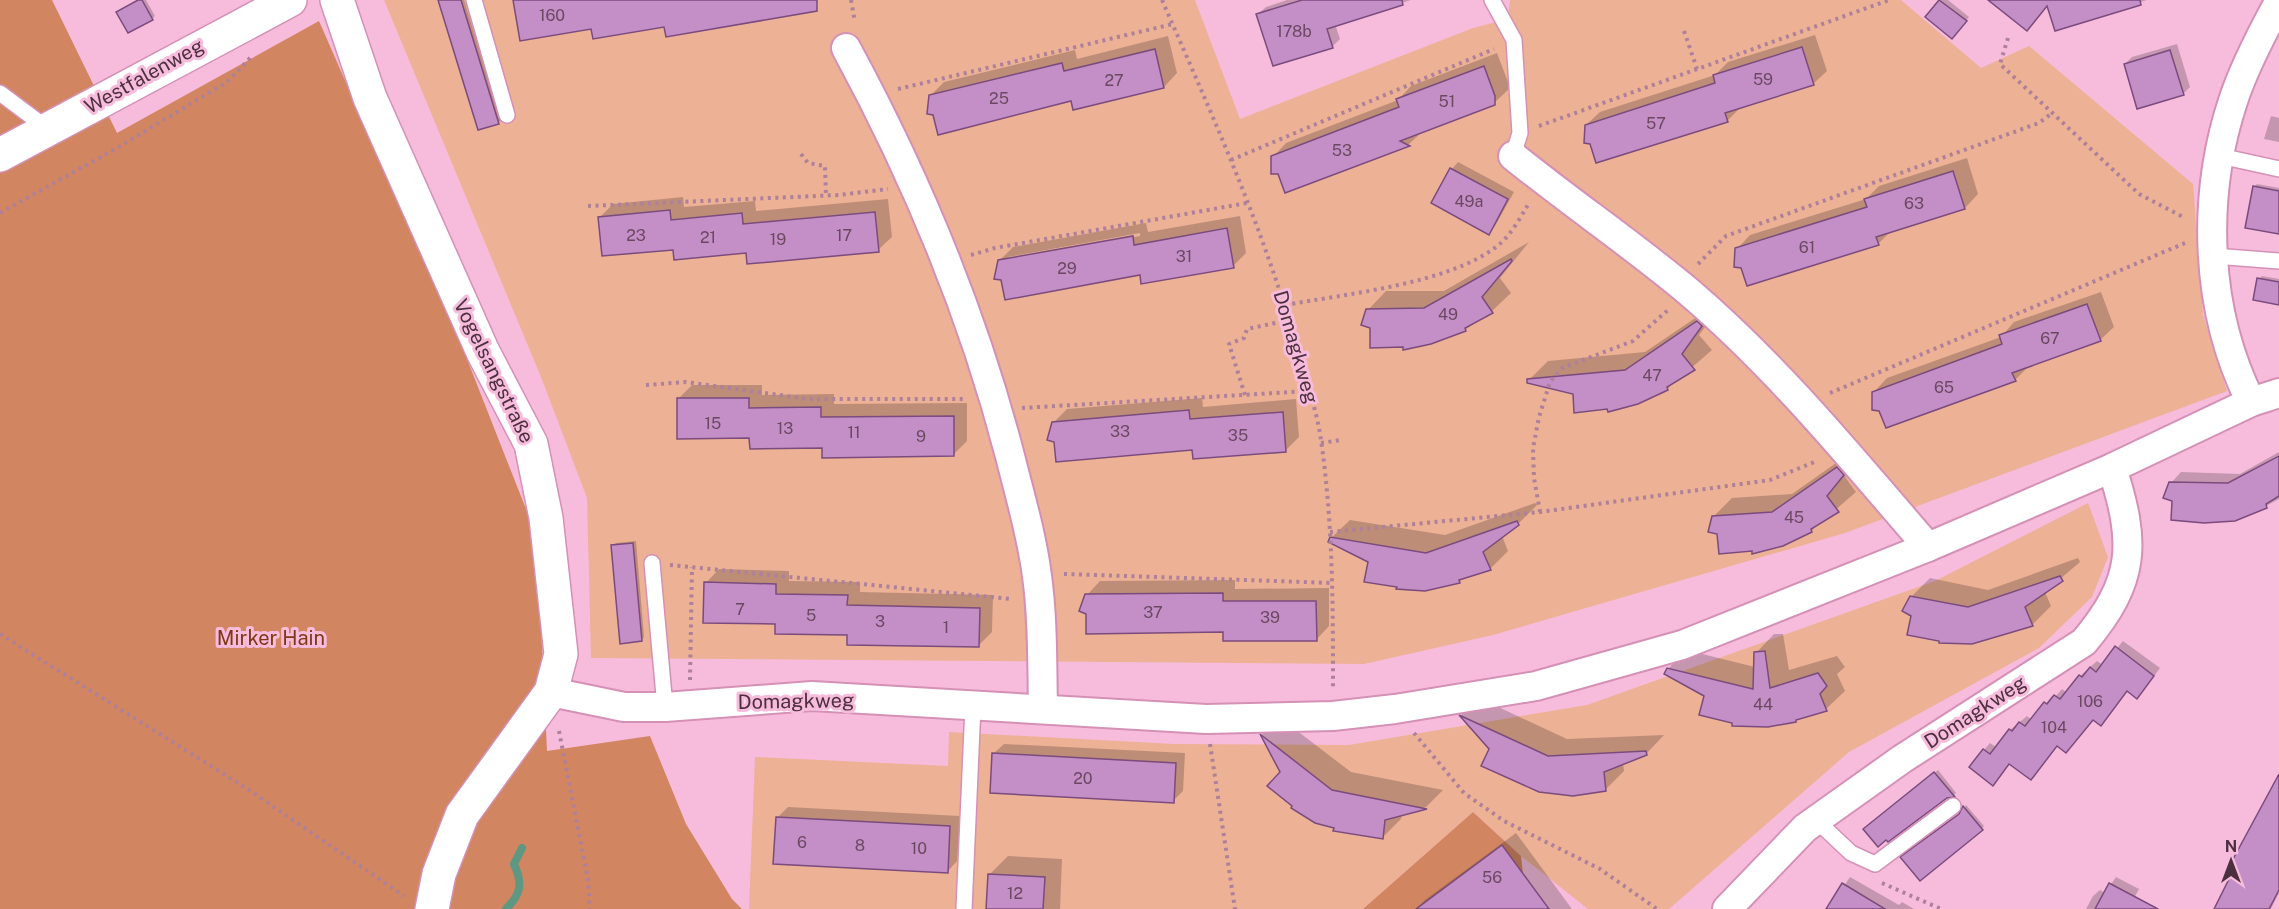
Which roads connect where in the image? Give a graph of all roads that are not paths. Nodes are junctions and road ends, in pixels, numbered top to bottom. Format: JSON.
{"nodes":[{"id":1,"x":290,"y":0,"type":"edge"},
{"id":2,"x":337,"y":0,"type":"edge"},
{"id":3,"x":474,"y":0,"type":"edge"},
{"id":4,"x":1492,"y":0,"type":"edge"},
{"id":5,"x":2279,"y":2,"type":"edge"},
{"id":6,"x":846,"y":48,"type":"dead end"},
{"id":7,"x":0,"y":93,"type":"edge"},
{"id":8,"x":507,"y":115,"type":"dead end"},
{"id":9,"x":48,"y":129,"type":"junction"},
{"id":10,"x":1516,"y":145,"type":"joint"},
{"id":11,"x":0,"y":154,"type":"edge"},
{"id":12,"x":2220,"y":156,"type":"junction"},
{"id":13,"x":2279,"y":169,"type":"edge"},
{"id":14,"x":2213,"y":240,"type":"junction"},
{"id":15,"x":2279,"y":261,"type":"edge"},
{"id":16,"x":2279,"y":393,"type":"edge"},
{"id":17,"x":2251,"y":402,"type":"junction"},
{"id":18,"x":2112,"y":468,"type":"junction"},
{"id":19,"x":1928,"y":547,"type":"junction"},
{"id":20,"x":652,"y":563,"type":"road end"},
{"id":21,"x":551,"y":692,"type":"junction"},
{"id":22,"x":678,"y":705,"type":"junction"},
{"id":23,"x":973,"y":706,"type":"junction"},
{"id":24,"x":1043,"y":708,"type":"junction"},
{"id":25,"x":1953,"y":806,"type":"dead end"},
{"id":26,"x":1816,"y":820,"type":"junction"},
{"id":27,"x":421,"y":905,"type":"edge"},
{"id":28,"x":964,"y":909,"type":"edge"},
{"id":29,"x":1727,"y":909,"type":"edge"}],
"edges":[{"from":1,"to":9,"type":"street","name":"Westfalenweg"},
{"from":2,"to":21,"type":"street","name":"Vogelsangstraße"},
{"from":3,"to":8,"type":"lane"},
{"from":4,"to":10,"type":"lane"},
{"from":5,"to":12,"type":"street"},
{"from":6,"to":24,"type":"street"},
{"from":7,"to":9,"type":"lane"},
{"from":9,"to":11,"type":"street","name":"Westfalenweg"},
{"from":10,"to":19,"type":"street"},
{"from":12,"to":13,"type":"lane"},
{"from":12,"to":14,"type":"street"},
{"from":14,"to":15,"type":"lane"},
{"from":14,"to":17,"type":"street"},
{"from":16,"to":17,"type":"street","name":"Domagkweg"},
{"from":17,"to":18,"type":"street","name":"Domagkweg"},
{"from":18,"to":19,"type":"street","name":"Domagkweg"},
{"from":18,"to":26,"type":"street","name":"Domagkweg"},
{"from":19,"to":24,"type":"street","name":"Domagkweg"},
{"from":20,"to":22,"type":"lane"},
{"from":21,"to":22,"type":"street","name":"Domagkweg"},
{"from":21,"to":27,"type":"street","name":"Vogelsangstraße"},
{"from":22,"to":23,"type":"street","name":"Domagkweg"},
{"from":23,"to":24,"type":"street","name":"Domagkweg"},
{"from":23,"to":28,"type":"lane"},
{"from":25,"to":26,"type":"lane"},
{"from":26,"to":29,"type":"street","name":"Domagkweg"}]}
